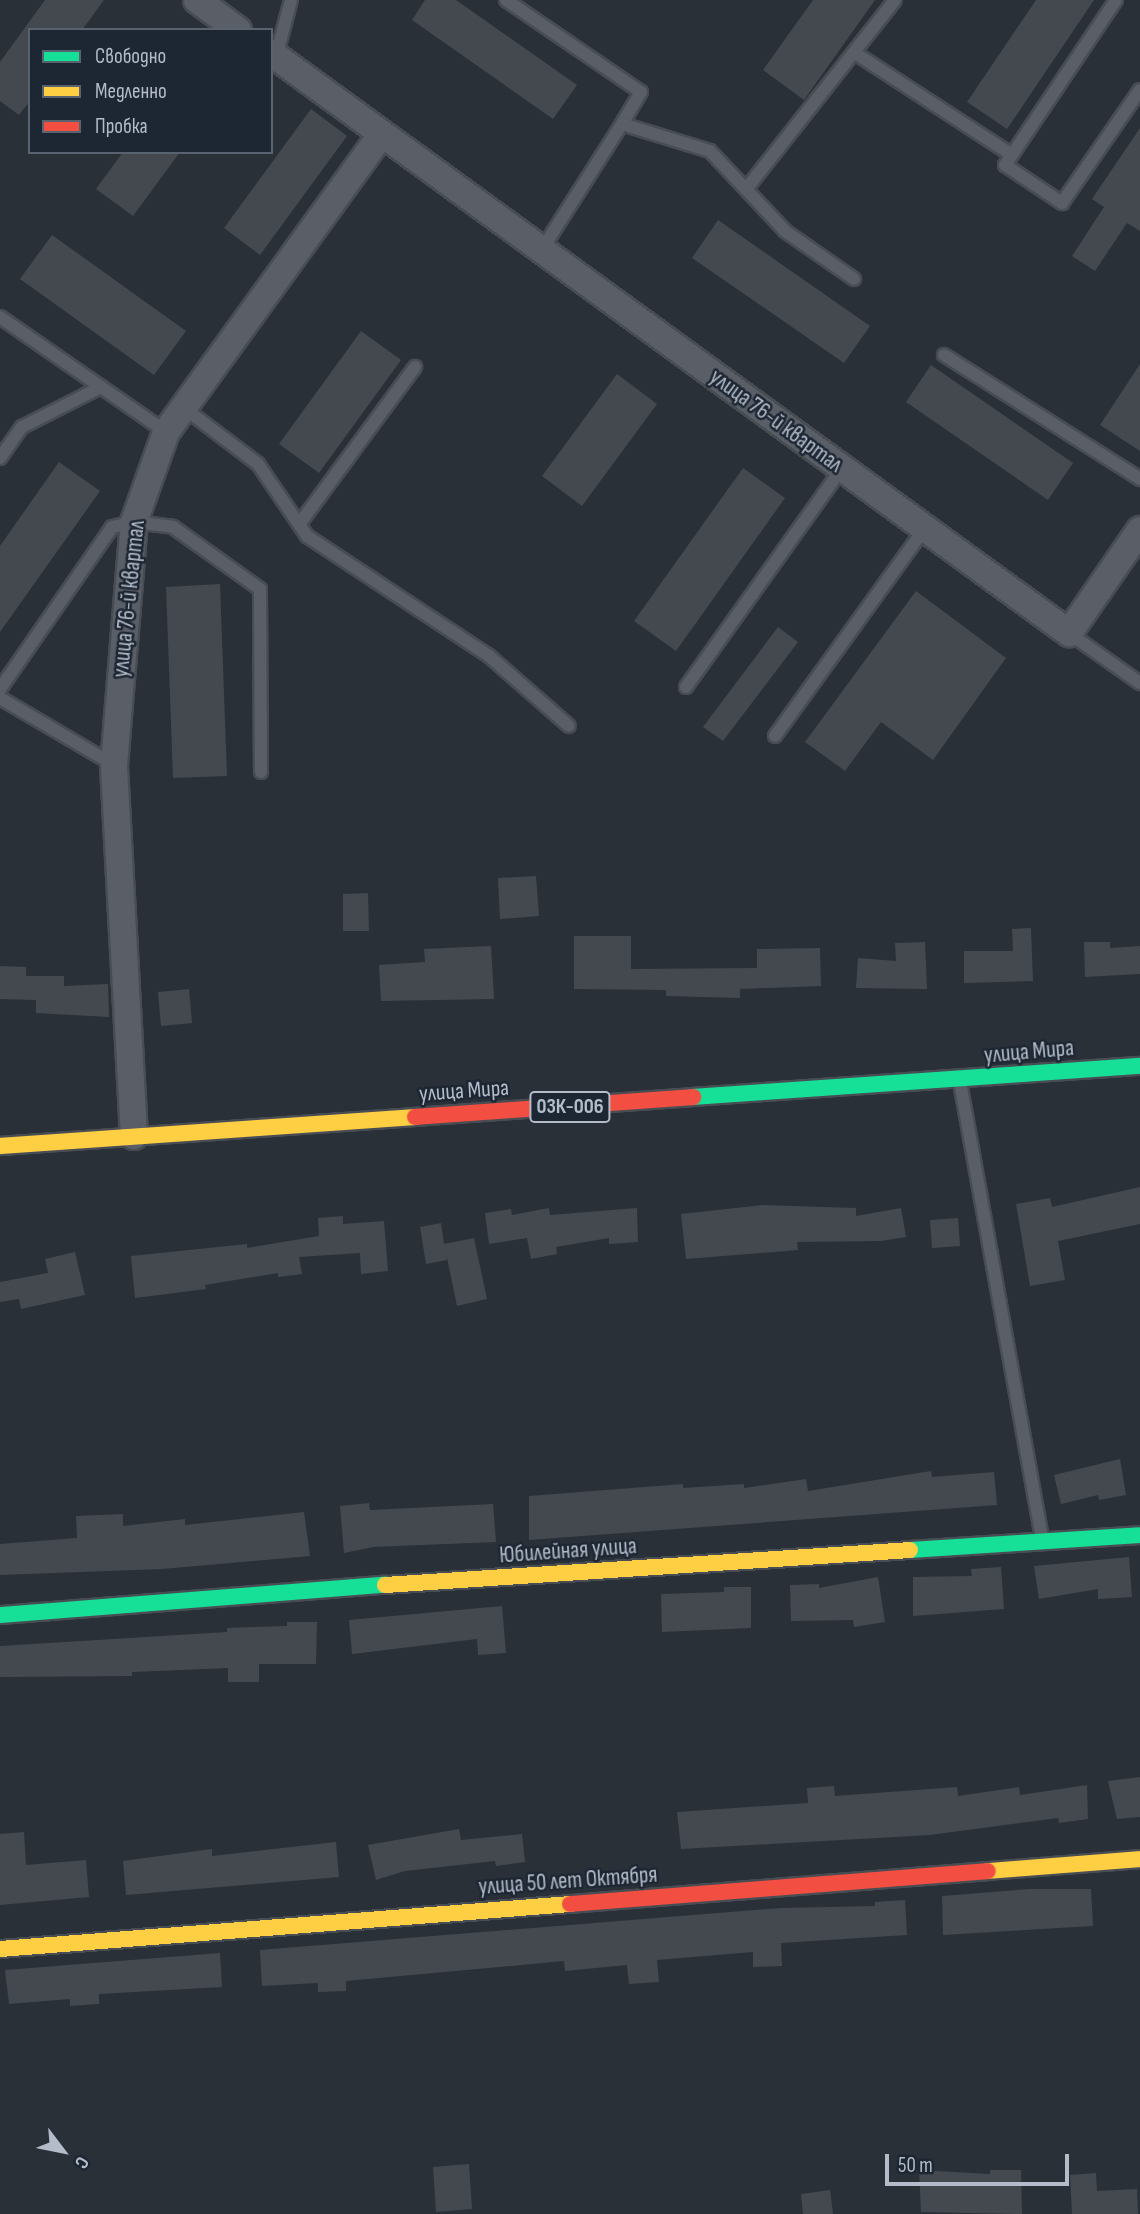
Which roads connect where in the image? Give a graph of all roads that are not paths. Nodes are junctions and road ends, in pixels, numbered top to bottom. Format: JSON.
{"nodes":[{"id":1,"x":197,"y":0,"type":"edge"},
{"id":2,"x":292,"y":0,"type":"edge"},
{"id":3,"x":506,"y":0,"type":"edge"},
{"id":4,"x":895,"y":0,"type":"edge"},
{"id":5,"x":1116,"y":0,"type":"edge"},
{"id":6,"x":235,"y":28,"type":"edge"},
{"id":7,"x":855,"y":53,"type":"junction"},
{"id":8,"x":274,"y":55,"type":"edge"},
{"id":9,"x":1140,"y":90,"type":"edge"},
{"id":10,"x":622,"y":124,"type":"junction"},
{"id":11,"x":381,"y":135,"type":"junction"},
{"id":12,"x":1012,"y":155,"type":"junction"},
{"id":13,"x":747,"y":188,"type":"junction"},
{"id":14,"x":541,"y":251,"type":"junction"},
{"id":15,"x":854,"y":279,"type":"dead end"},
{"id":16,"x":0,"y":317,"type":"edge"},
{"id":17,"x":944,"y":355,"type":"dead end"},
{"id":18,"x":415,"y":367,"type":"dead end"},
{"id":19,"x":101,"y":387,"type":"junction"},
{"id":20,"x":184,"y":408,"type":"junction"},
{"id":21,"x":166,"y":432,"type":"junction"},
{"id":22,"x":0,"y":458,"type":"edge"},
{"id":23,"x":842,"y":468,"type":"junction"},
{"id":24,"x":1140,"y":479,"type":"edge"},
{"id":25,"x":134,"y":522,"type":"junction"},
{"id":26,"x":300,"y":523,"type":"junction"},
{"id":27,"x":925,"y":528,"type":"junction"},
{"id":28,"x":1140,"y":530,"type":"edge"},
{"id":29,"x":1069,"y":633,"type":"junction"},
{"id":30,"x":1140,"y":682,"type":"edge"},
{"id":31,"x":686,"y":688,"type":"dead end"},
{"id":32,"x":0,"y":689,"type":"edge"},
{"id":33,"x":0,"y":698,"type":"edge"},
{"id":34,"x":569,"y":726,"type":"dead end"},
{"id":35,"x":775,"y":736,"type":"dead end"},
{"id":36,"x":114,"y":765,"type":"junction"},
{"id":37,"x":261,"y":772,"type":"dead end"},
{"id":38,"x":1140,"y":1066,"type":"edge"},
{"id":39,"x":959,"y":1081,"type":"junction"},
{"id":40,"x":134,"y":1136,"type":"junction"},
{"id":41,"x":0,"y":1146,"type":"edge"},
{"id":42,"x":1140,"y":1535,"type":"edge"},
{"id":43,"x":1043,"y":1543,"type":"junction"},
{"id":44,"x":0,"y":1615,"type":"edge"},
{"id":45,"x":1140,"y":1859,"type":"edge"},
{"id":46,"x":0,"y":1949,"type":"edge"}],
"edges":[{"from":1,"to":6,"type":"street"},
{"from":2,"to":8,"type":"lane"},
{"from":3,"to":10,"type":"lane"},
{"from":4,"to":7,"type":"lane"},
{"from":5,"to":12,"type":"lane"},
{"from":7,"to":12,"type":"lane"},
{"from":7,"to":13,"type":"lane"},
{"from":8,"to":11,"type":"street","name":"улица 76-й квартал"},
{"from":9,"to":12,"type":"lane"},
{"from":10,"to":13,"type":"lane"},
{"from":10,"to":14,"type":"lane"},
{"from":11,"to":14,"type":"street","name":"улица 76-й квартал"},
{"from":11,"to":20,"type":"street","name":"улица 76-й квартал"},
{"from":13,"to":15,"type":"lane"},
{"from":14,"to":23,"type":"street","name":"улица 76-й квартал"},
{"from":16,"to":19,"type":"lane"},
{"from":17,"to":24,"type":"lane"},
{"from":18,"to":26,"type":"lane"},
{"from":19,"to":21,"type":"lane"},
{"from":19,"to":22,"type":"lane"},
{"from":20,"to":21,"type":"street","name":"улица 76-й квартал"},
{"from":20,"to":26,"type":"lane"},
{"from":21,"to":25,"type":"street","name":"улица 76-й квартал"},
{"from":23,"to":27,"type":"street","name":"улица 76-й квартал"},
{"from":23,"to":31,"type":"lane"},
{"from":25,"to":32,"type":"lane"},
{"from":25,"to":36,"type":"street","name":"улица 76-й квартал"},
{"from":25,"to":37,"type":"lane"},
{"from":26,"to":34,"type":"lane"},
{"from":27,"to":29,"type":"street","name":"улица 76-й квартал"},
{"from":27,"to":35,"type":"lane"},
{"from":28,"to":29,"type":"street"},
{"from":29,"to":30,"type":"lane"},
{"from":33,"to":36,"type":"lane"},
{"from":36,"to":40,"type":"street","name":"улица 76-й квартал"},
{"from":38,"to":39,"type":"street","name":"улица Мира","number":"03К-006"},
{"from":39,"to":40,"type":"street","name":"улица Мира","number":"03К-006"},
{"from":39,"to":43,"type":"lane"},
{"from":40,"to":41,"type":"street","name":"улица Мира","number":"03К-006"},
{"from":42,"to":43,"type":"street","name":"Юбилейная улица"},
{"from":43,"to":44,"type":"street","name":"Юбилейная улица"},
{"from":45,"to":46,"type":"street","name":"улица 50 лет Октября"}]}
